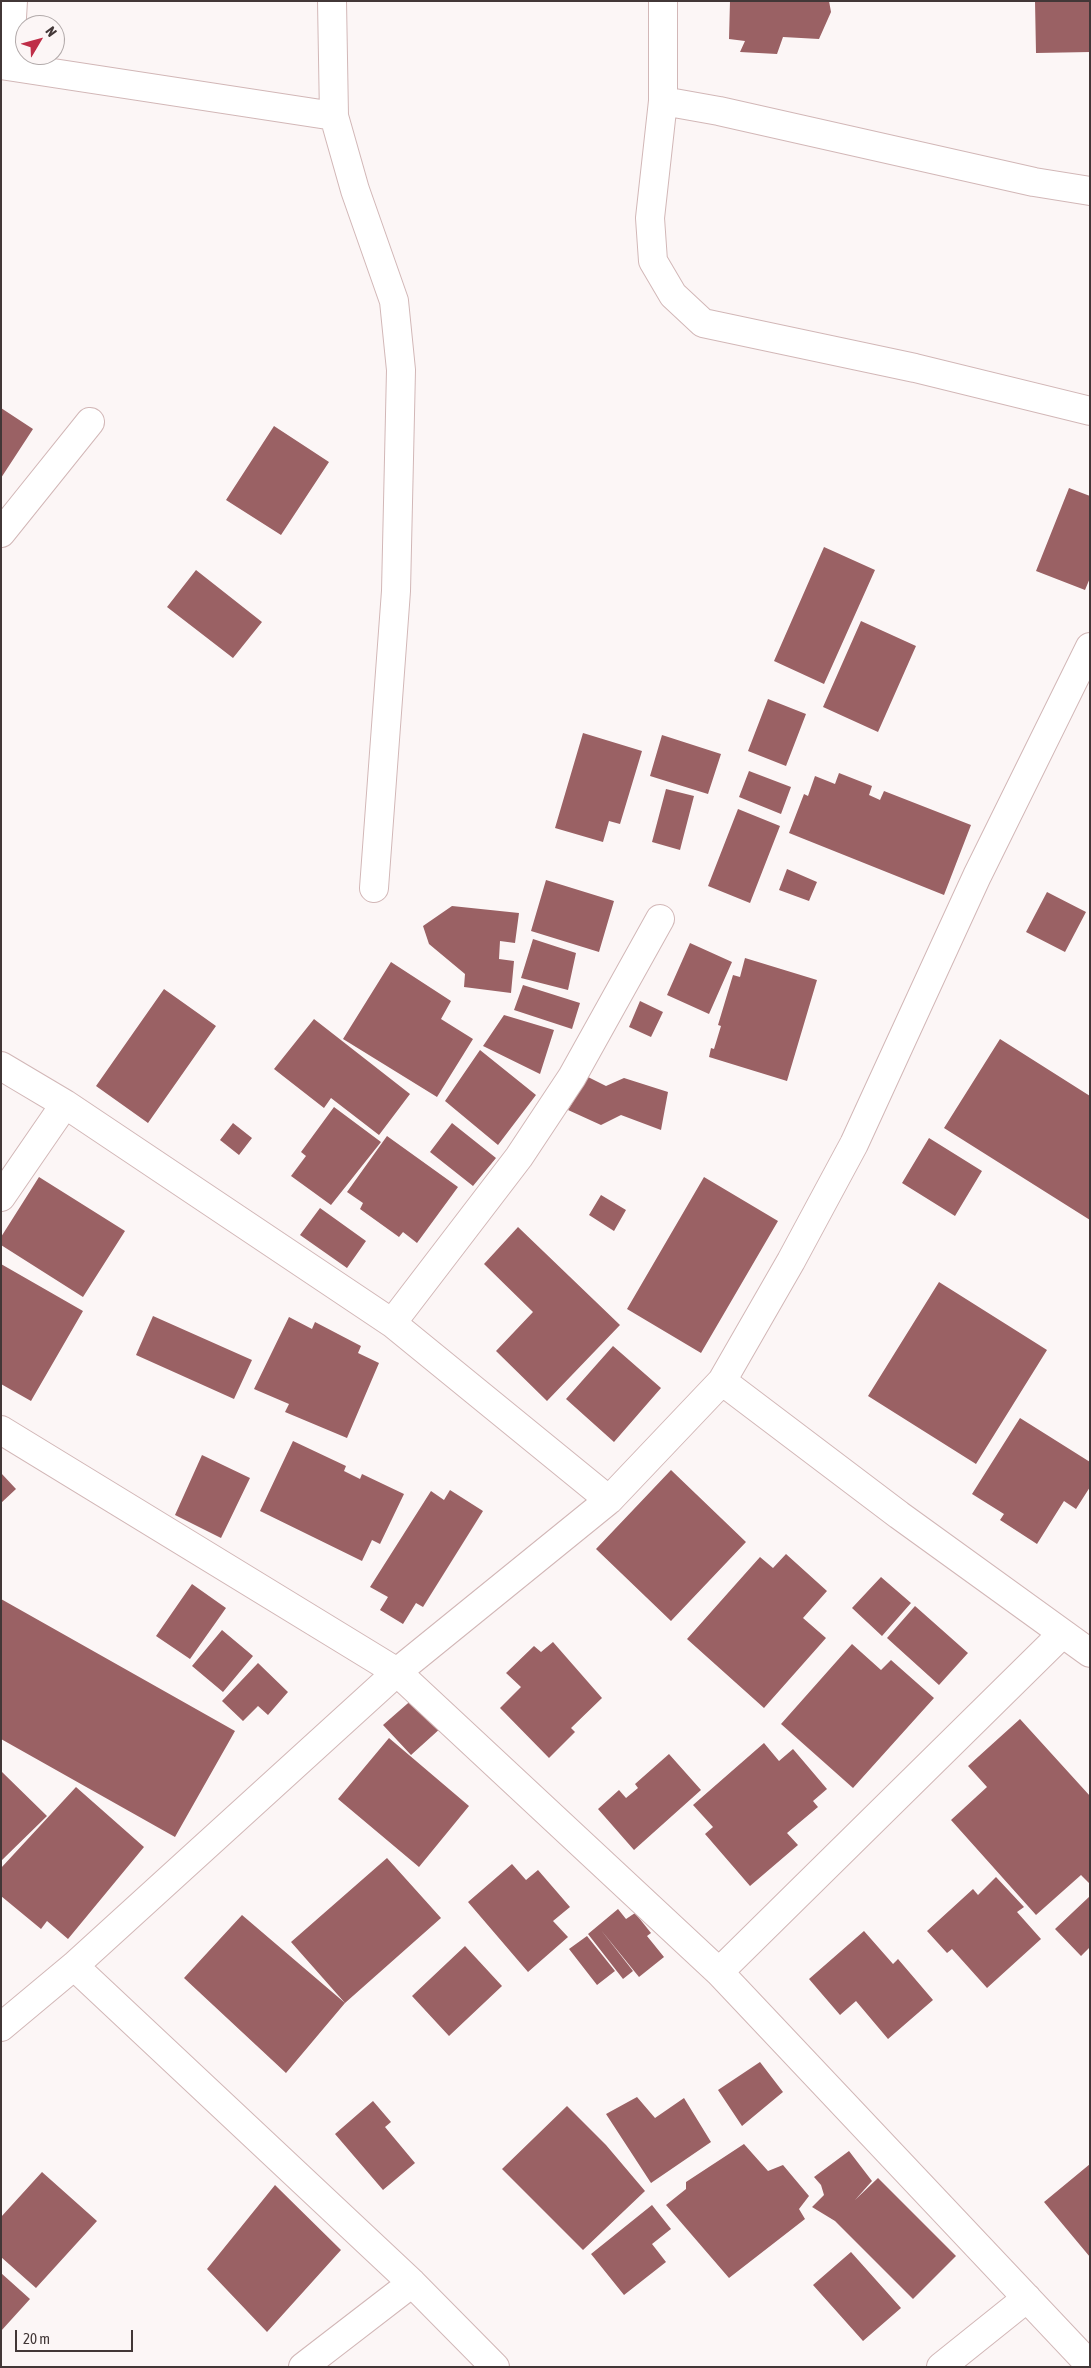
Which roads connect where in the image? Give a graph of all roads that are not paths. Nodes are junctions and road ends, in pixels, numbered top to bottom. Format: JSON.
{"nodes":[{"id":1,"x":14,"y":1,"type":"edge"},
{"id":2,"x":332,"y":1,"type":"edge"},
{"id":3,"x":663,"y":1,"type":"edge"},
{"id":4,"x":5,"y":65,"type":"edge"},
{"id":5,"x":664,"y":101,"type":"junction"},
{"id":6,"x":334,"y":116,"type":"junction"},
{"id":7,"x":1090,"y":191,"type":"edge"},
{"id":8,"x":1090,"y":411,"type":"edge"},
{"id":9,"x":90,"y":422,"type":"dead end"},
{"id":10,"x":1,"y":533,"type":"edge"},
{"id":11,"x":1090,"y":647,"type":"edge"},
{"id":12,"x":374,"y":888,"type":"dead end"},
{"id":13,"x":660,"y":919,"type":"dead end"},
{"id":14,"x":1,"y":1066,"type":"edge"},
{"id":15,"x":65,"y":1104,"type":"junction"},
{"id":16,"x":1,"y":1197,"type":"edge"},
{"id":17,"x":392,"y":1323,"type":"junction"},
{"id":18,"x":722,"y":1381,"type":"junction"},
{"id":19,"x":1,"y":1430,"type":"edge"},
{"id":20,"x":609,"y":1500,"type":"junction"},
{"id":21,"x":1062,"y":1634,"type":"junction"},
{"id":22,"x":1090,"y":1653,"type":"edge"},
{"id":23,"x":397,"y":1672,"type":"junction"},
{"id":24,"x":74,"y":1966,"type":"junction"},
{"id":25,"x":719,"y":1972,"type":"junction"},
{"id":26,"x":3,"y":2020,"type":"edge"},
{"id":27,"x":412,"y":2283,"type":"junction"},
{"id":28,"x":1027,"y":2298,"type":"junction"},
{"id":29,"x":1090,"y":2365,"type":"edge"},
{"id":30,"x":303,"y":2367,"type":"edge"},
{"id":31,"x":495,"y":2367,"type":"edge"},
{"id":32,"x":941,"y":2367,"type":"edge"}],
"edges":[{"from":1,"to":4,"type":"street"},
{"from":2,"to":6,"type":"street"},
{"from":3,"to":5,"type":"street"},
{"from":4,"to":6,"type":"street"},
{"from":5,"to":7,"type":"street"},
{"from":5,"to":8,"type":"street"},
{"from":6,"to":12,"type":"street"},
{"from":9,"to":10,"type":"street"},
{"from":11,"to":18,"type":"street"},
{"from":13,"to":17,"type":"street"},
{"from":14,"to":15,"type":"street"},
{"from":15,"to":16,"type":"street"},
{"from":15,"to":17,"type":"street"},
{"from":17,"to":20,"type":"street"},
{"from":18,"to":20,"type":"street"},
{"from":18,"to":21,"type":"street"},
{"from":19,"to":23,"type":"street"},
{"from":20,"to":23,"type":"street"},
{"from":21,"to":22,"type":"street"},
{"from":21,"to":25,"type":"street"},
{"from":23,"to":24,"type":"street"},
{"from":23,"to":25,"type":"street"},
{"from":24,"to":26,"type":"street"},
{"from":24,"to":27,"type":"street"},
{"from":25,"to":28,"type":"street"},
{"from":27,"to":30,"type":"street"},
{"from":27,"to":31,"type":"street"},
{"from":28,"to":29,"type":"street"},
{"from":28,"to":32,"type":"street"}]}
